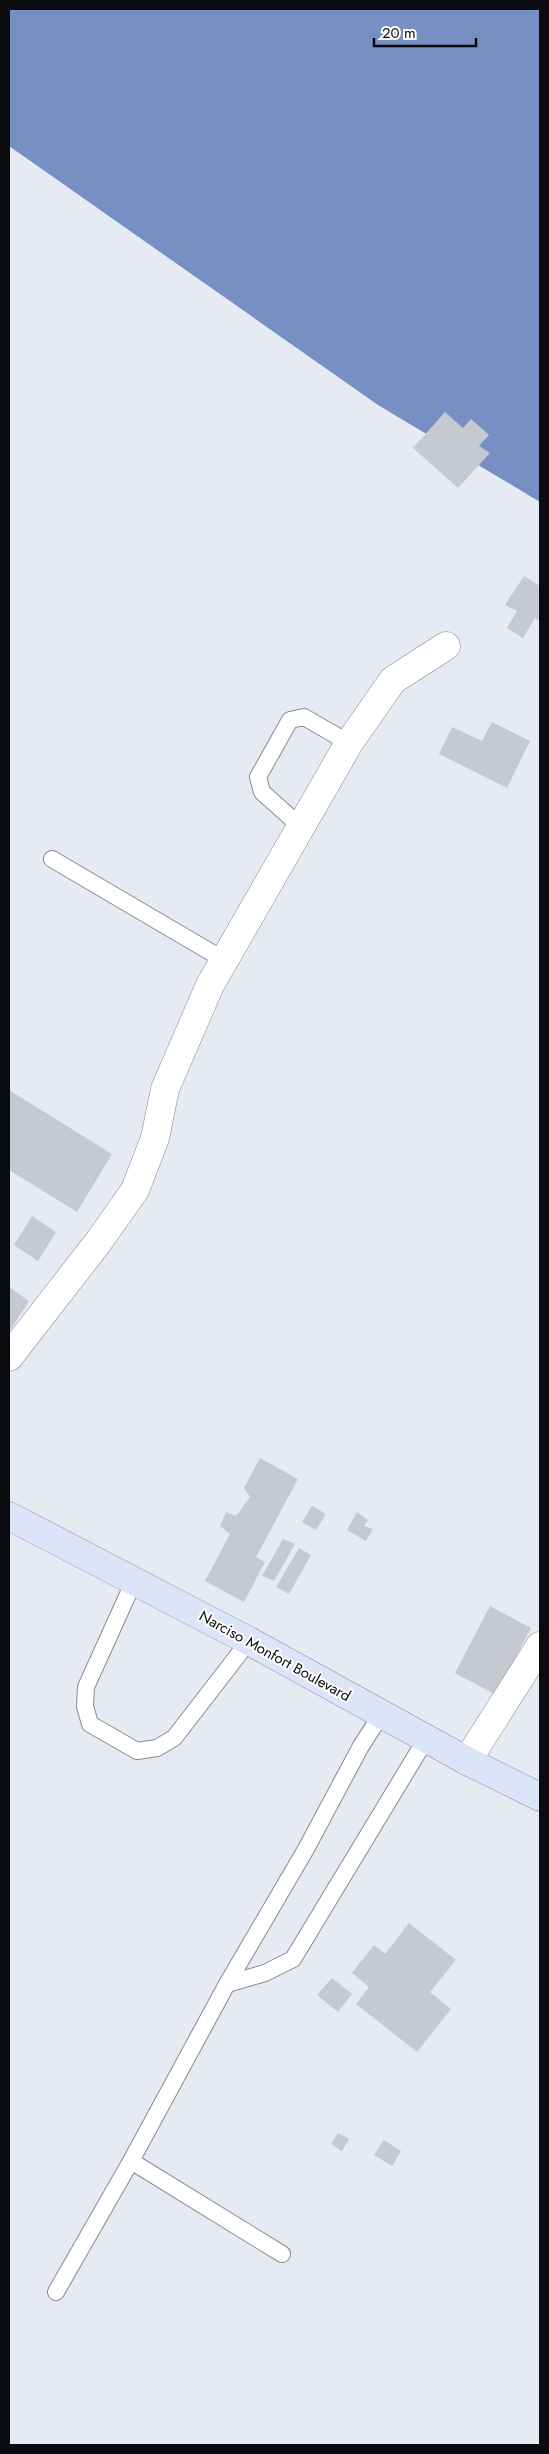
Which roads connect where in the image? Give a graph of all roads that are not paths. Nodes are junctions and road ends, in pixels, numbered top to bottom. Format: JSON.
{"nodes":[{"id":1,"x":446,"y":646,"type":"dead end"},
{"id":2,"x":349,"y":743,"type":"junction"},
{"id":3,"x":300,"y":826,"type":"junction"},
{"id":4,"x":52,"y":859,"type":"dead end"},
{"id":5,"x":224,"y":960,"type":"junction"},
{"id":6,"x":9,"y":1356,"type":"edge"},
{"id":7,"x":9,"y":1516,"type":"edge"},
{"id":8,"x":134,"y":1581,"type":"junction"},
{"id":9,"x":249,"y":1641,"type":"junction"},
{"id":10,"x":540,"y":1646,"type":"edge"},
{"id":11,"x":381,"y":1715,"type":"junction"},
{"id":12,"x":426,"y":1738,"type":"junction"},
{"id":13,"x":466,"y":1760,"type":"junction"},
{"id":14,"x":540,"y":1797,"type":"edge"},
{"id":15,"x":227,"y":1984,"type":"junction"},
{"id":16,"x":131,"y":2162,"type":"junction"},
{"id":17,"x":282,"y":2254,"type":"dead end"},
{"id":18,"x":56,"y":2292,"type":"dead end"}],
"edges":[{"from":1,"to":2,"type":"street"},
{"from":2,"to":3,"type":"street"},
{"from":2,"to":3,"type":"lane"},
{"from":3,"to":5,"type":"street"},
{"from":4,"to":5,"type":"lane"},
{"from":5,"to":6,"type":"street"},
{"from":7,"to":8,"type":"main road","name":"Narciso Monfort Boulevard"},
{"from":8,"to":9,"type":"main road","name":"Narciso Monfort Boulevard"},
{"from":8,"to":9,"type":"lane"},
{"from":9,"to":11,"type":"main road","name":"Narciso Monfort Boulevard"},
{"from":10,"to":13,"type":"street"},
{"from":11,"to":12,"type":"main road","name":"Narciso Monfort Boulevard"},
{"from":11,"to":15,"type":"lane"},
{"from":12,"to":13,"type":"main road","name":"Narciso Monfort Boulevard"},
{"from":12,"to":15,"type":"lane"},
{"from":13,"to":14,"type":"main road","name":"Narciso Monfort Boulevard"},
{"from":15,"to":16,"type":"lane"},
{"from":16,"to":17,"type":"lane"},
{"from":16,"to":18,"type":"lane"}]}
